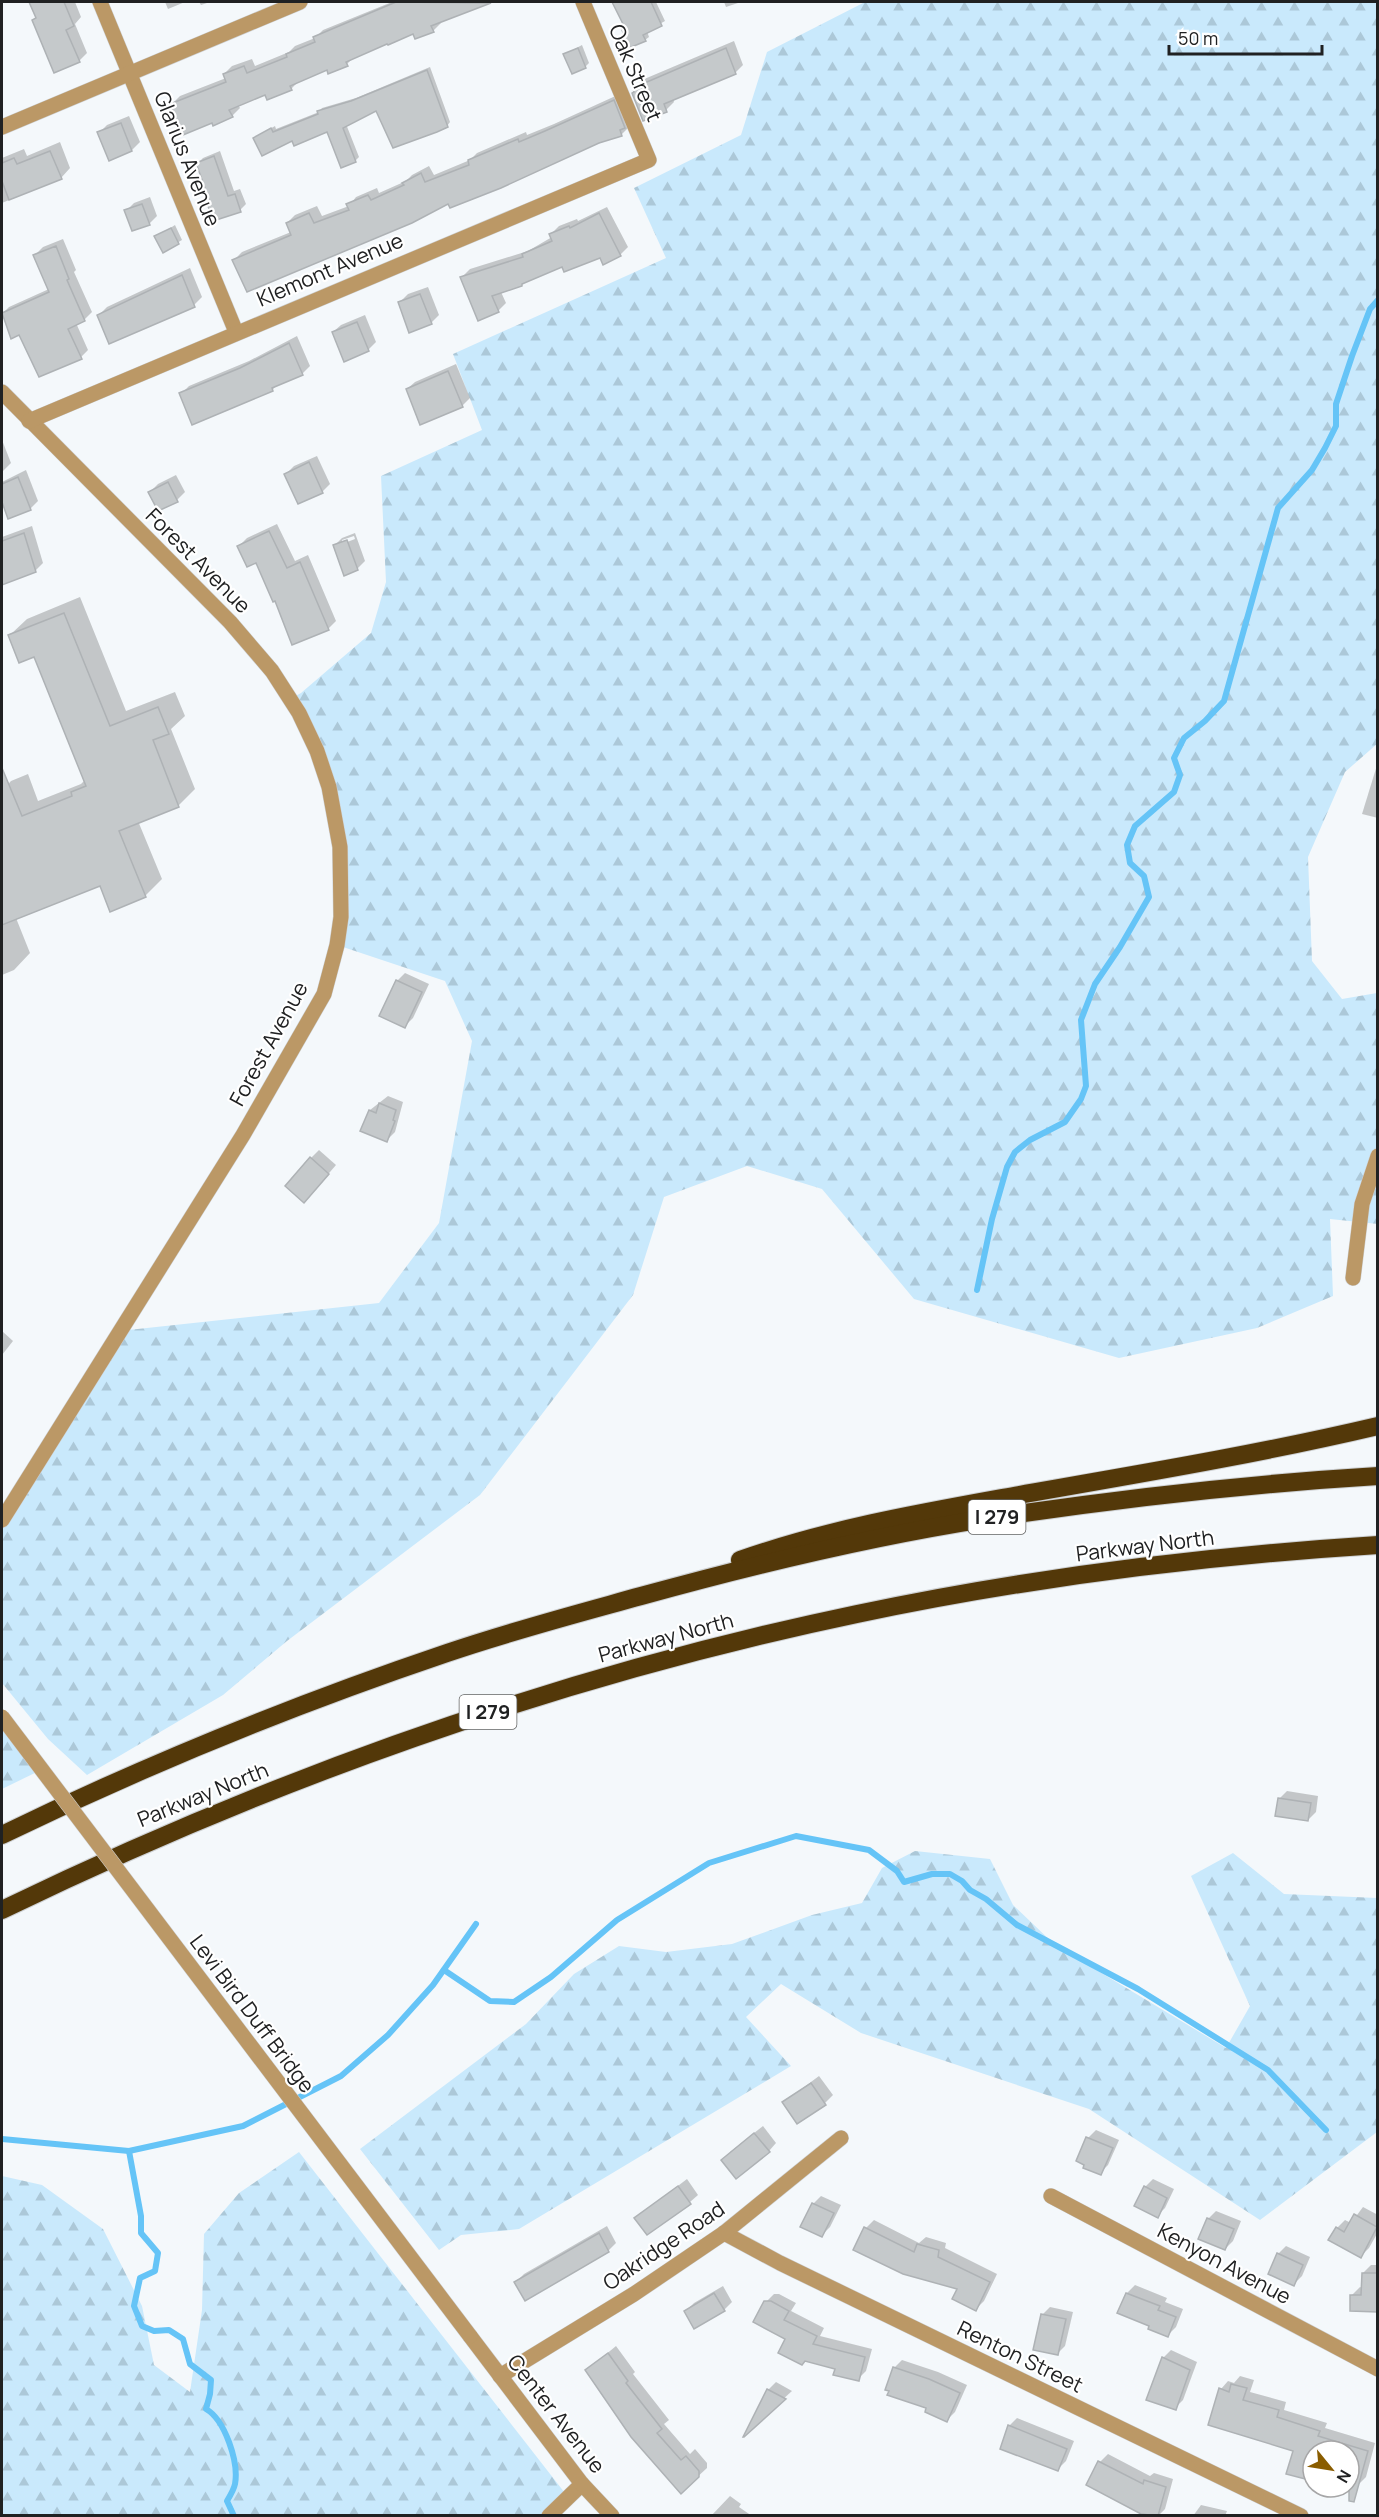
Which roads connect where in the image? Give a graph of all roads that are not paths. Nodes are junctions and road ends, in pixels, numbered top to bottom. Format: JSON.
{"nodes":[{"id":1,"x":100,"y":2,"type":"edge"},
{"id":2,"x":300,"y":2,"type":"edge"},
{"id":3,"x":583,"y":2,"type":"edge"},
{"id":4,"x":129,"y":74,"type":"junction"},
{"id":5,"x":2,"y":127,"type":"edge"},
{"id":6,"x":649,"y":160,"type":"joint"},
{"id":7,"x":236,"y":332,"type":"junction"},
{"id":8,"x":2,"y":392,"type":"edge"},
{"id":9,"x":29,"y":421,"type":"junction"},
{"id":10,"x":1377,"y":1156,"type":"edge"},
{"id":11,"x":1353,"y":1278,"type":"dead end"},
{"id":12,"x":1377,"y":1426,"type":"edge"},
{"id":13,"x":1377,"y":1476,"type":"edge"},
{"id":14,"x":2,"y":1520,"type":"edge"},
{"id":15,"x":1377,"y":1545,"type":"edge"},
{"id":16,"x":1328,"y":1548,"type":"junction"},
{"id":17,"x":1377,"y":1550,"type":"edge"},
{"id":18,"x":623,"y":1601,"type":"junction"},
{"id":19,"x":2,"y":1717,"type":"edge"},
{"id":20,"x":2,"y":1835,"type":"edge"},
{"id":21,"x":2,"y":1910,"type":"edge"},
{"id":22,"x":841,"y":2138,"type":"dead end"},
{"id":23,"x":1052,"y":2196,"type":"dead end"},
{"id":24,"x":724,"y":2233,"type":"junction"},
{"id":25,"x":470,"y":2337,"type":"joint"},
{"id":26,"x":1377,"y":2368,"type":"edge"},
{"id":27,"x":500,"y":2376,"type":"junction"},
{"id":28,"x":582,"y":2484,"type":"junction"},
{"id":29,"x":549,"y":2516,"type":"edge"},
{"id":30,"x":612,"y":2516,"type":"edge"},
{"id":31,"x":1300,"y":2516,"type":"edge"}],
"edges":[{"from":1,"to":4,"type":"street","name":"Glarius Avenue"},
{"from":2,"to":4,"type":"street"},
{"from":3,"to":6,"type":"street","name":"Oak Street"},
{"from":4,"to":5,"type":"street"},
{"from":4,"to":7,"type":"street","name":"Glarius Avenue"},
{"from":6,"to":7,"type":"street","name":"Klemont Avenue"},
{"from":7,"to":9,"type":"street","name":"Klemont Avenue"},
{"from":8,"to":9,"type":"street","name":"Forest Avenue"},
{"from":9,"to":14,"type":"street","name":"Forest Avenue"},
{"from":10,"to":11,"type":"street"},
{"from":12,"to":18,"type":"highway"},
{"from":13,"to":18,"type":"highway","number":"I 279"},
{"from":15,"to":16,"type":"highway","name":"Parkway North","number":"I 279"},
{"from":16,"to":17,"type":"highway"},
{"from":16,"to":21,"type":"highway","name":"Parkway North","number":"I 279"},
{"from":18,"to":20,"type":"highway","number":"I 279"},
{"from":19,"to":25,"type":"street","name":"Levi Bird Duff Bridge","bridge":true},
{"from":22,"to":24,"type":"street","name":"Oakridge Road"},
{"from":23,"to":26,"type":"street","name":"Kenyon Avenue"},
{"from":24,"to":27,"type":"street","name":"Oakridge Road"},
{"from":24,"to":31,"type":"street","name":"Renton Street"},
{"from":25,"to":27,"type":"street","name":"Center Avenue"},
{"from":27,"to":28,"type":"street","name":"Center Avenue"},
{"from":28,"to":29,"type":"street"},
{"from":28,"to":30,"type":"street","name":"Center Avenue"}]}
